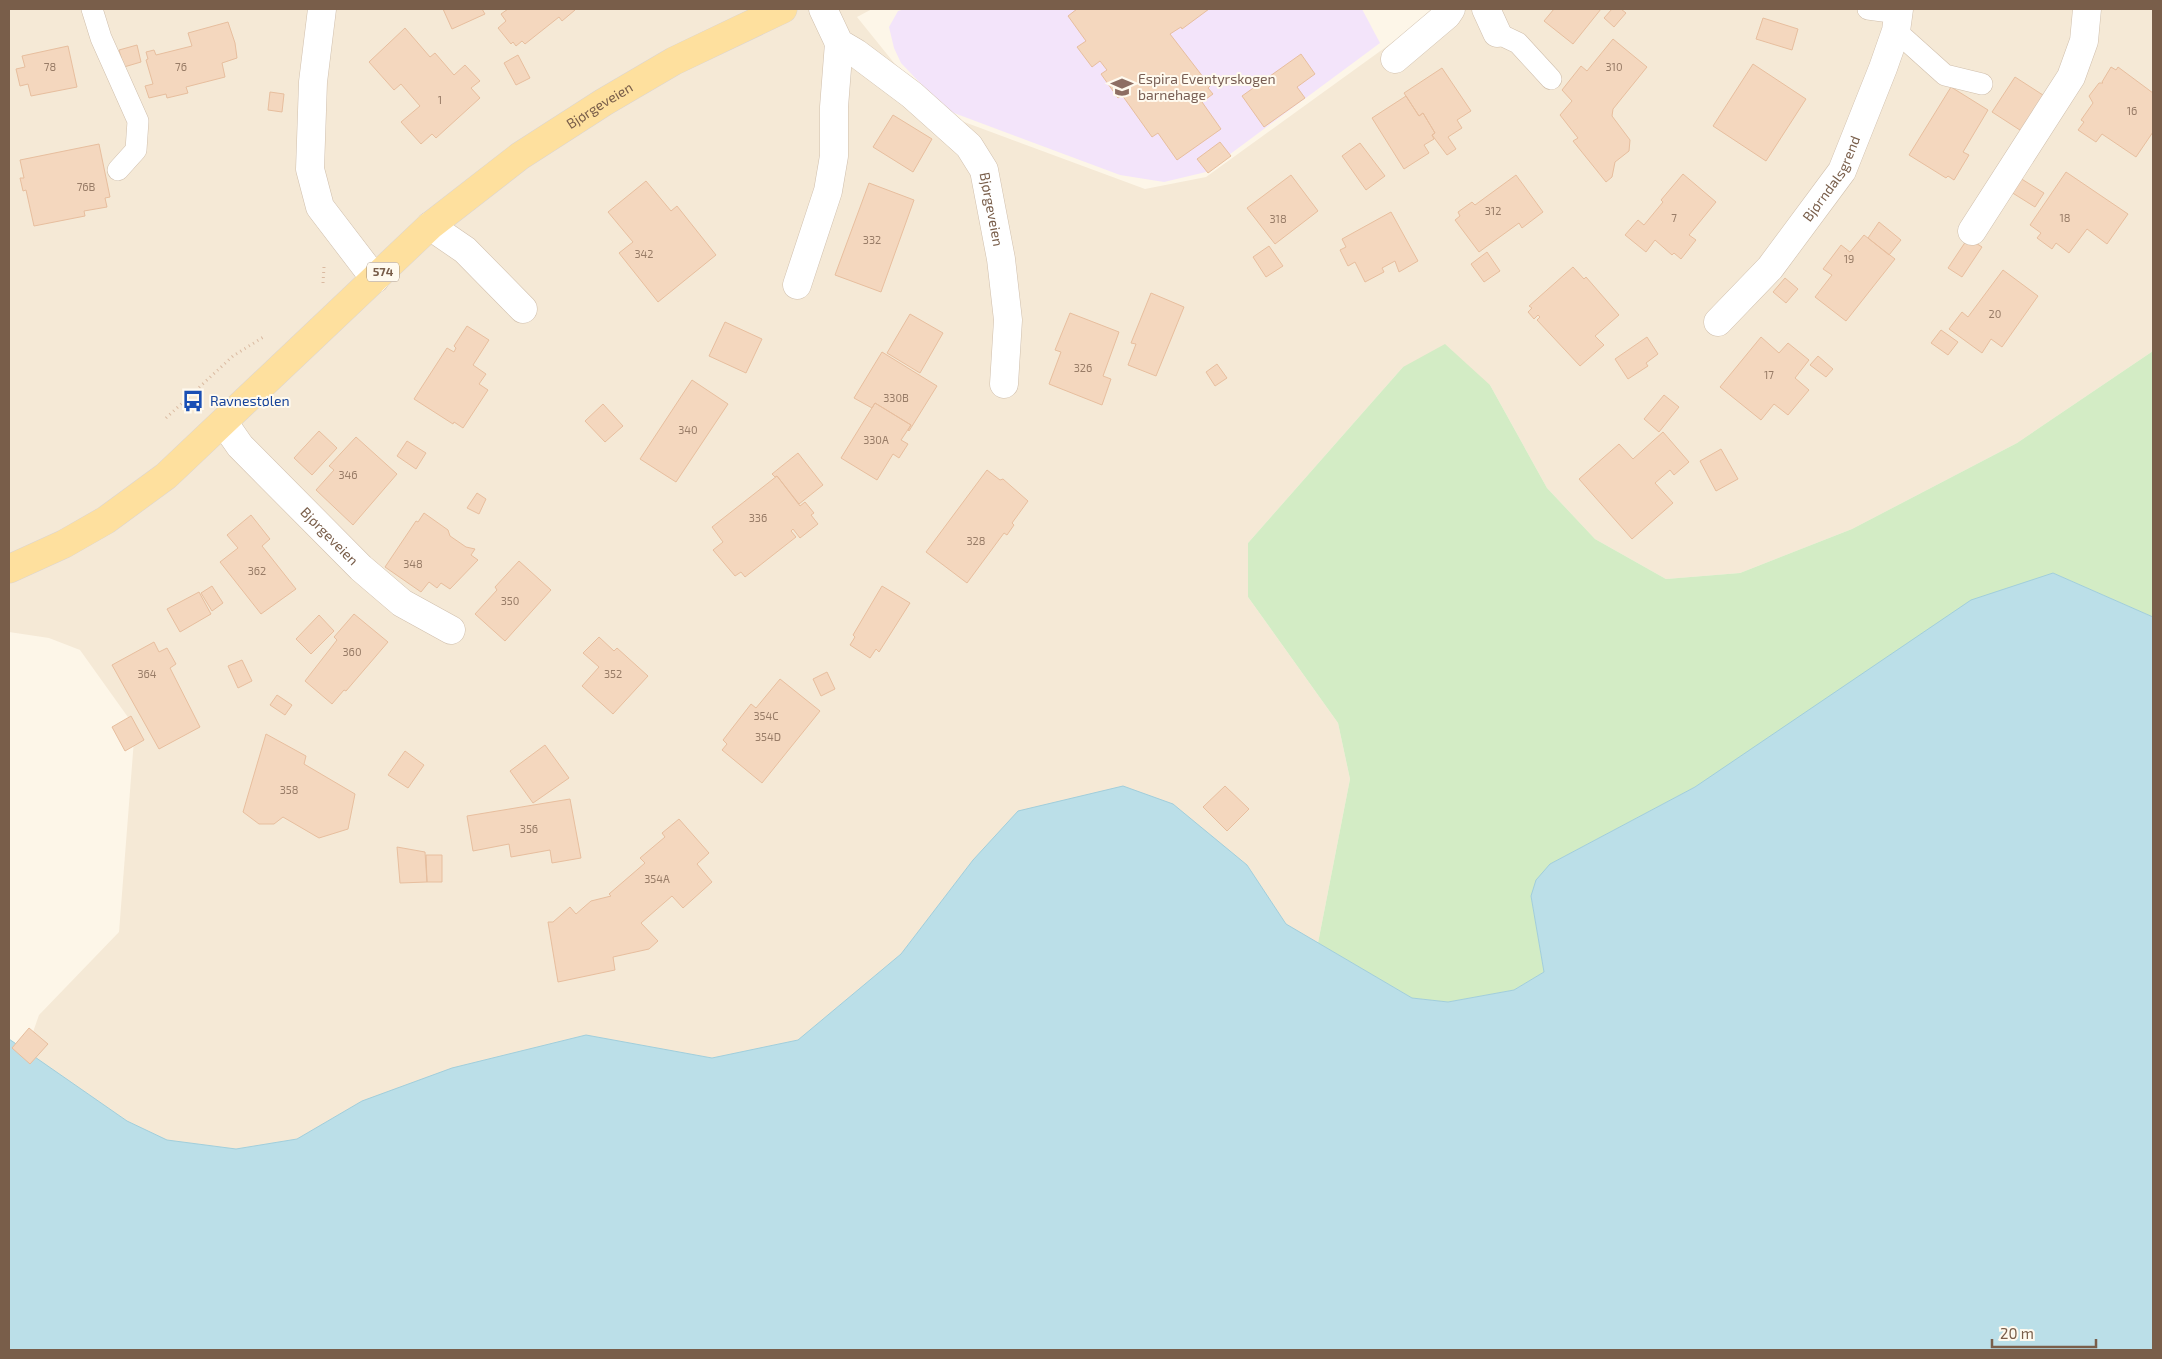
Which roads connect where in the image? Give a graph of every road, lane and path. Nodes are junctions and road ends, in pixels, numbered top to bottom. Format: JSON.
{"nodes":[{"id":1,"x":92,"y":9,"type":"edge"},
{"id":2,"x":322,"y":9,"type":"edge"},
{"id":3,"x":783,"y":9,"type":"edge"},
{"id":4,"x":823,"y":9,"type":"edge"},
{"id":5,"x":1450,"y":9,"type":"edge"},
{"id":6,"x":1868,"y":9,"type":"edge"},
{"id":7,"x":2087,"y":9,"type":"edge"},
{"id":8,"x":1898,"y":17,"type":"edge"},
{"id":9,"x":1492,"y":21,"type":"edge"},
{"id":10,"x":839,"y":43,"type":"junction"},
{"id":11,"x":1395,"y":59,"type":"dead end"},
{"id":12,"x":1551,"y":79,"type":"dead end"},
{"id":13,"x":1982,"y":84,"type":"dead end"},
{"id":14,"x":118,"y":170,"type":"dead end"},
{"id":15,"x":430,"y":226,"type":"junction"},
{"id":16,"x":1972,"y":231,"type":"dead end"},
{"id":17,"x":321,"y":259,"type":"dead end"},
{"id":18,"x":375,"y":279,"type":"junction"},
{"id":19,"x":797,"y":285,"type":"dead end"},
{"id":20,"x":323,"y":290,"type":"dead end"},
{"id":21,"x":523,"y":309,"type":"dead end"},
{"id":22,"x":1718,"y":322,"type":"dead end"},
{"id":23,"x":272,"y":330,"type":"dead end"},
{"id":24,"x":1004,"y":384,"type":"dead end"},
{"id":25,"x":166,"y":418,"type":"dead end"},
{"id":26,"x":224,"y":422,"type":"junction"},
{"id":27,"x":9,"y":569,"type":"edge"},
{"id":28,"x":451,"y":630,"type":"dead end"}],
"edges":[{"from":1,"to":14,"type":"lane"},
{"from":2,"to":18,"type":"street"},
{"from":3,"to":15,"type":"main road","name":"Bjørgeveien","number":"574"},
{"from":4,"to":10,"type":"street"},
{"from":5,"to":11,"type":"street"},
{"from":6,"to":8,"type":"lane"},
{"from":7,"to":16,"type":"street"},
{"from":8,"to":13,"type":"lane"},
{"from":8,"to":22,"type":"street","name":"Bjørndalsgrend"},
{"from":9,"to":12,"type":"lane"},
{"from":10,"to":19,"type":"street"},
{"from":10,"to":24,"type":"street","name":"Bjørgeveien"},
{"from":15,"to":18,"type":"main road","name":"Bjørgeveien","number":"574"},
{"from":15,"to":21,"type":"street"},
{"from":17,"to":20,"type":"path"},
{"from":18,"to":26,"type":"main road","name":"Bjørgeveien","number":"574"},
{"from":23,"to":25,"type":"path"},
{"from":26,"to":27,"type":"main road","name":"Bjørgeveien","number":"574"},
{"from":26,"to":28,"type":"street","name":"Bjørgeveien"}]}
